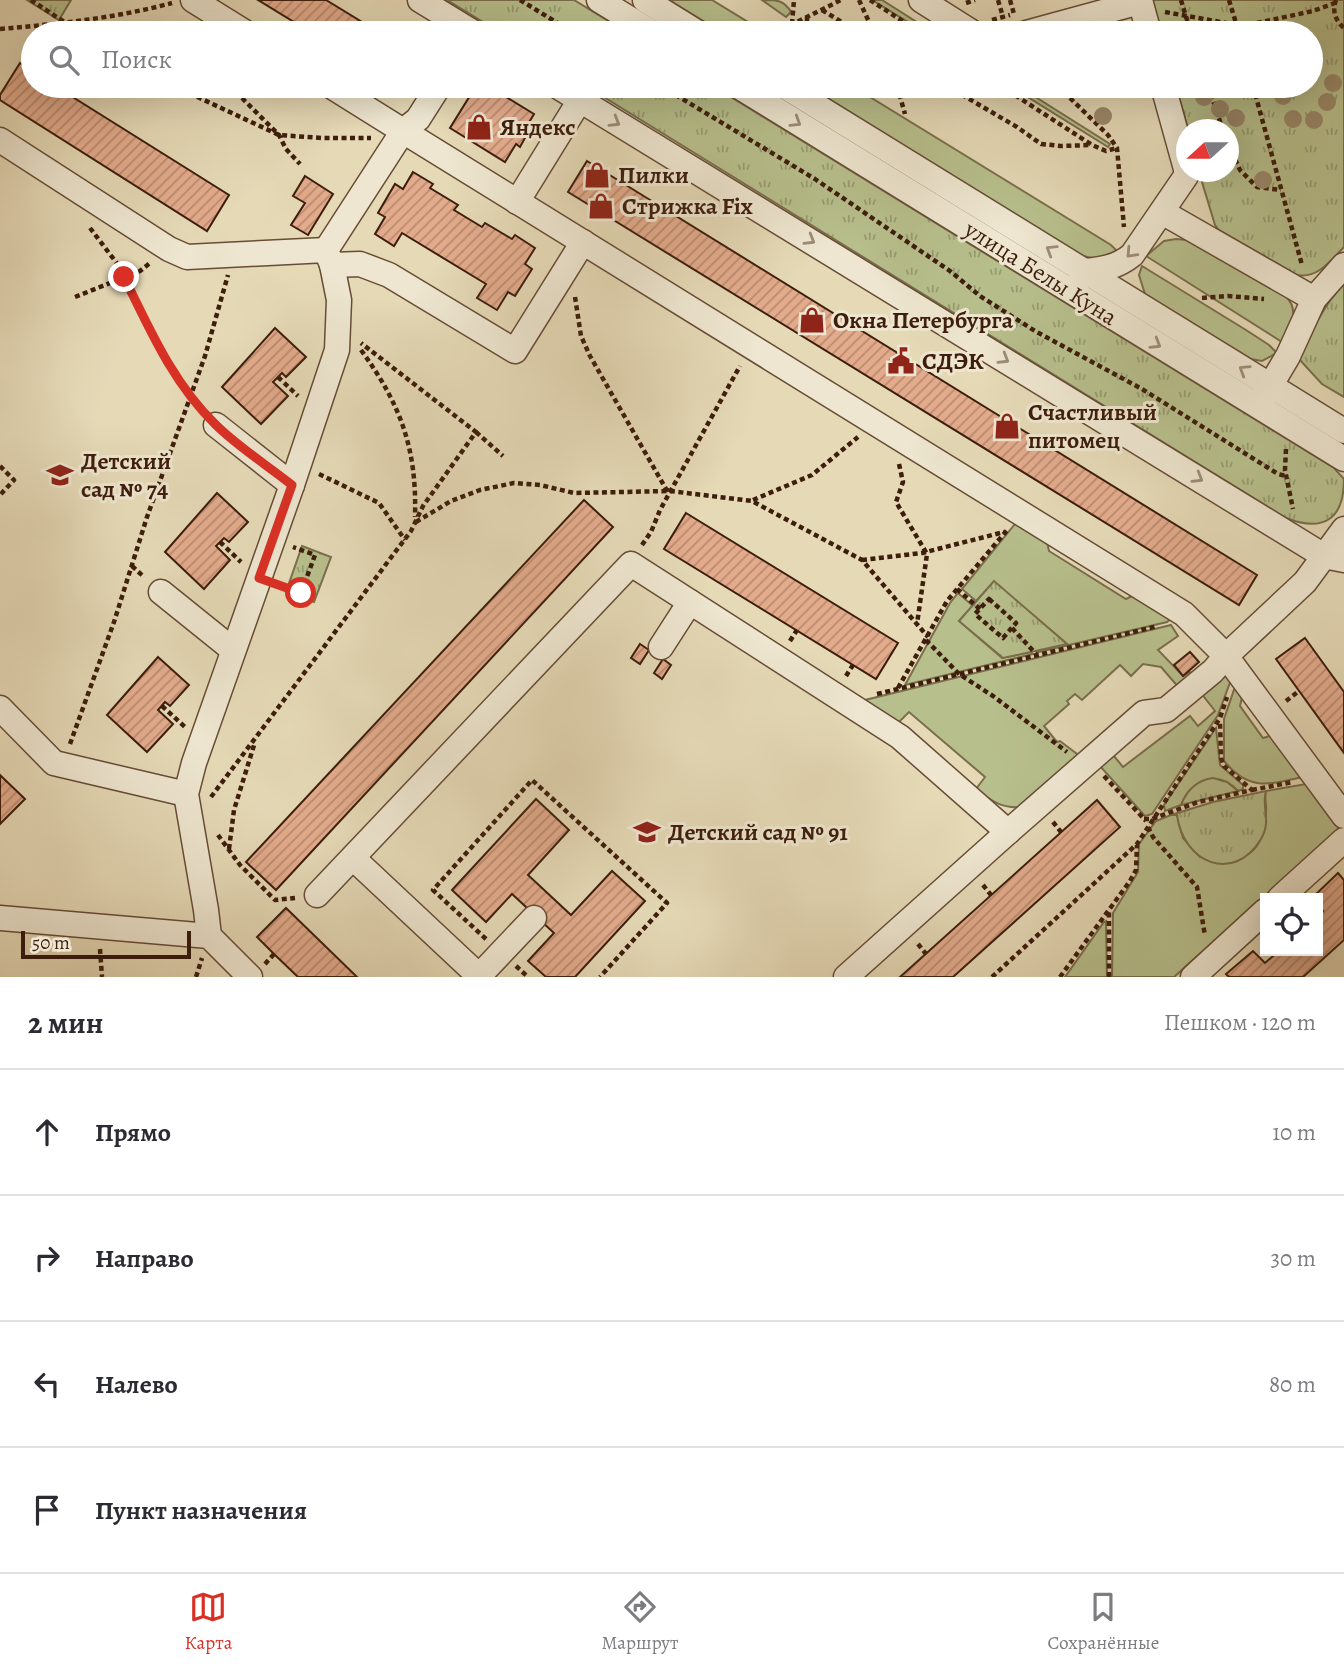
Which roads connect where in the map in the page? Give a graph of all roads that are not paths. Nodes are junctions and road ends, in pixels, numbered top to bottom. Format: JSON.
{"nodes":[{"id":1,"x":193,"y":0,"type":"edge"},
{"id":2,"x":420,"y":0,"type":"edge"},
{"id":3,"x":599,"y":0,"type":"edge"},
{"id":4,"x":645,"y":0,"type":"edge"},
{"id":5,"x":921,"y":0,"type":"edge"},
{"id":6,"x":1140,"y":11,"type":"edge"},
{"id":7,"x":1023,"y":19,"type":"edge"},
{"id":8,"x":227,"y":21,"type":"edge"},
{"id":9,"x":454,"y":21,"type":"edge"},
{"id":10,"x":633,"y":21,"type":"edge"},
{"id":11,"x":679,"y":21,"type":"edge"},
{"id":12,"x":966,"y":21,"type":"edge"},
{"id":13,"x":350,"y":98,"type":"edge"},
{"id":14,"x":431,"y":98,"type":"edge"},
{"id":15,"x":577,"y":98,"type":"edge"},
{"id":16,"x":759,"y":98,"type":"edge"},
{"id":17,"x":802,"y":98,"type":"edge"},
{"id":18,"x":1166,"y":98,"type":"edge"},
{"id":19,"x":580,"y":100,"type":"junction"},
{"id":20,"x":403,"y":131,"type":"junction"},
{"id":21,"x":0,"y":140,"type":"edge"},
{"id":22,"x":517,"y":202,"type":"junction"},
{"id":23,"x":1162,"y":212,"type":"junction"},
{"id":24,"x":583,"y":242,"type":"junction"},
{"id":25,"x":329,"y":258,"type":"junction"},
{"id":26,"x":1344,"y":265,"type":"edge"},
{"id":27,"x":1078,"y":281,"type":"junction"},
{"id":28,"x":1310,"y":288,"type":"junction"},
{"id":29,"x":1265,"y":396,"type":"junction"},
{"id":30,"x":216,"y":425,"type":"road end"},
{"id":31,"x":1344,"y":431,"type":"edge"},
{"id":32,"x":1344,"y":459,"type":"edge"},
{"id":33,"x":296,"y":474,"type":"junction"},
{"id":34,"x":1344,"y":529,"type":"edge"},
{"id":35,"x":1334,"y":558,"type":"edge"},
{"id":36,"x":161,"y":592,"type":"dead end"},
{"id":37,"x":690,"y":602,"type":"junction"},
{"id":38,"x":661,"y":647,"type":"dead end"},
{"id":39,"x":233,"y":650,"type":"junction"},
{"id":40,"x":1231,"y":663,"type":"junction"},
{"id":41,"x":0,"y":708,"type":"edge"},
{"id":42,"x":186,"y":794,"type":"junction"},
{"id":43,"x":1344,"y":816,"type":"edge"},
{"id":44,"x":1008,"y":832,"type":"junction"},
{"id":45,"x":1344,"y":840,"type":"edge"},
{"id":46,"x":354,"y":858,"type":"junction"},
{"id":47,"x":1286,"y":893,"type":"edge"},
{"id":48,"x":317,"y":895,"type":"road end"},
{"id":49,"x":1260,"y":916,"type":"edge"},
{"id":50,"x":0,"y":918,"type":"edge"},
{"id":51,"x":534,"y":918,"type":"dead end"},
{"id":52,"x":209,"y":936,"type":"junction"},
{"id":53,"x":1200,"y":970,"type":"edge"},
{"id":54,"x":250,"y":977,"type":"edge"},
{"id":55,"x":479,"y":977,"type":"edge"},
{"id":56,"x":846,"y":977,"type":"edge"}],
"edges":[{"from":1,"to":8,"type":"street"},
{"from":2,"to":9,"type":"street"},
{"from":3,"to":10,"type":"street"},
{"from":4,"to":11,"type":"street"},
{"from":5,"to":12,"type":"street"},
{"from":6,"to":7,"type":"street"},
{"from":13,"to":20,"type":"street"},
{"from":14,"to":20,"type":"street"},
{"from":15,"to":19,"type":"street"},
{"from":16,"to":27,"type":"street","name":"улица Белы Куна","one_way":true},
{"from":27,"to":17,"type":"street","name":"улица Белы Куна","one_way":true},
{"from":18,"to":23,"type":"street"},
{"from":19,"to":22,"type":"street"},
{"from":19,"to":35,"type":"street","one_way":true},
{"from":20,"to":22,"type":"street"},
{"from":20,"to":25,"type":"street"},
{"from":21,"to":25,"type":"street"},
{"from":22,"to":24,"type":"street"},
{"from":23,"to":27,"type":"street"},
{"from":23,"to":28,"type":"street"},
{"from":24,"to":25,"type":"street"},
{"from":24,"to":40,"type":"street"},
{"from":25,"to":33,"type":"street"},
{"from":26,"to":28,"type":"street"},
{"from":27,"to":29,"type":"street","name":"улица Белы Куна"},
{"from":28,"to":29,"type":"street"},
{"from":29,"to":31,"type":"street","name":"улица Белы Куна"},
{"from":29,"to":32,"type":"street","name":"улица Белы Куна"},
{"from":30,"to":33,"type":"street"},
{"from":33,"to":39,"type":"street"},
{"from":34,"to":35,"type":"street"},
{"from":35,"to":40,"type":"street"},
{"from":36,"to":39,"type":"street"},
{"from":37,"to":38,"type":"street"},
{"from":37,"to":44,"type":"street"},
{"from":37,"to":46,"type":"street"},
{"from":39,"to":42,"type":"street"},
{"from":40,"to":43,"type":"street"},
{"from":40,"to":44,"type":"street"},
{"from":41,"to":42,"type":"street"},
{"from":42,"to":52,"type":"street"},
{"from":44,"to":56,"type":"street"},
{"from":45,"to":47,"type":"street"},
{"from":46,"to":48,"type":"street"},
{"from":46,"to":55,"type":"street"},
{"from":49,"to":53,"type":"street"},
{"from":50,"to":52,"type":"street"},
{"from":51,"to":55,"type":"street"},
{"from":52,"to":54,"type":"street"}]}
